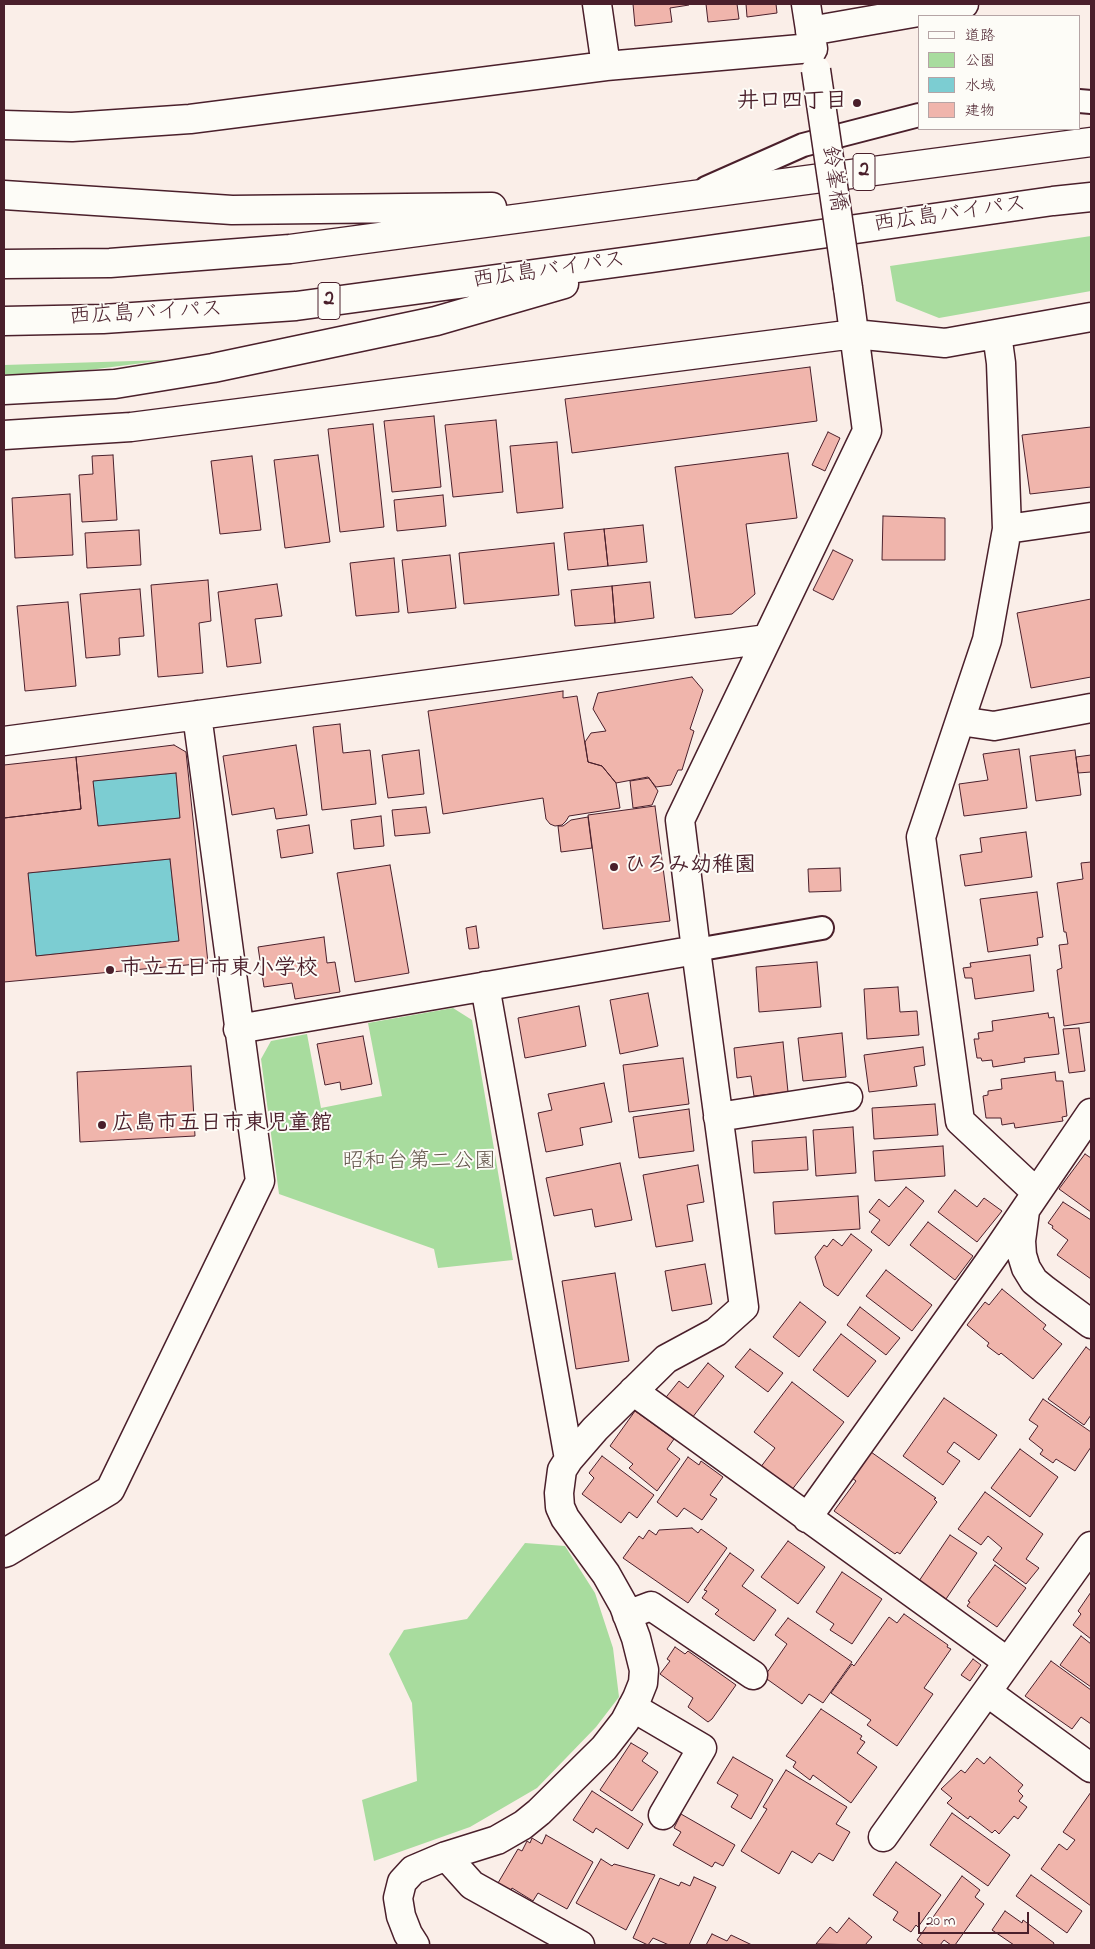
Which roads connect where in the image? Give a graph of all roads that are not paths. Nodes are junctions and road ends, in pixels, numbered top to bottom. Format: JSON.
{"nodes":[{"id":1,"x":597,"y":4,"type":"edge"},
{"id":2,"x":806,"y":4,"type":"edge"},
{"id":3,"x":964,"y":4,"type":"edge"},
{"id":4,"x":928,"y":15,"type":"edge"},
{"id":5,"x":918,"y":18,"type":"edge"},
{"id":6,"x":813,"y":50,"type":"junction"},
{"id":7,"x":606,"y":66,"type":"junction"},
{"id":8,"x":918,"y":116,"type":"edge"},
{"id":9,"x":4,"y":125,"type":"edge"},
{"id":10,"x":1091,"y":142,"type":"edge"},
{"id":11,"x":4,"y":195,"type":"edge"},
{"id":12,"x":690,"y":196,"type":"junction"},
{"id":13,"x":1091,"y":197,"type":"edge"},
{"id":14,"x":636,"y":203,"type":"junction"},
{"id":15,"x":652,"y":258,"type":"junction"},
{"id":16,"x":4,"y":264,"type":"edge"},
{"id":17,"x":1091,"y":317,"type":"edge"},
{"id":18,"x":4,"y":322,"type":"edge"},
{"id":19,"x":854,"y":334,"type":"junction"},
{"id":20,"x":997,"y":334,"type":"junction"},
{"id":21,"x":4,"y":390,"type":"edge"},
{"id":22,"x":4,"y":435,"type":"edge"},
{"id":23,"x":1091,"y":517,"type":"edge"},
{"id":24,"x":1006,"y":529,"type":"junction"},
{"id":25,"x":767,"y":639,"type":"junction"},
{"id":26,"x":1091,"y":708,"type":"edge"},
{"id":27,"x":197,"y":715,"type":"junction"},
{"id":28,"x":960,"y":721,"type":"junction"},
{"id":29,"x":4,"y":741,"type":"edge"},
{"id":30,"x":822,"y":928,"type":"dead end"},
{"id":31,"x":696,"y":950,"type":"junction"},
{"id":32,"x":485,"y":986,"type":"junction"},
{"id":33,"x":238,"y":1029,"type":"junction"},
{"id":34,"x":848,"y":1097,"type":"dead end"},
{"id":35,"x":1091,"y":1113,"type":"edge"},
{"id":36,"x":718,"y":1116,"type":"junction"},
{"id":37,"x":1031,"y":1200,"type":"junction"},
{"id":38,"x":1091,"y":1324,"type":"edge"},
{"id":39,"x":633,"y":1391,"type":"junction"},
{"id":40,"x":569,"y":1459,"type":"junction"},
{"id":41,"x":807,"y":1518,"type":"junction"},
{"id":42,"x":1091,"y":1546,"type":"edge"},
{"id":43,"x":4,"y":1553,"type":"edge"},
{"id":44,"x":627,"y":1615,"type":"junction"},
{"id":45,"x":1008,"y":1662,"type":"junction"},
{"id":46,"x":753,"y":1675,"type":"dead end"},
{"id":47,"x":987,"y":1692,"type":"junction"},
{"id":48,"x":632,"y":1707,"type":"junction"},
{"id":49,"x":1091,"y":1768,"type":"edge"},
{"id":50,"x":663,"y":1816,"type":"dead end"},
{"id":51,"x":883,"y":1837,"type":"dead end"},
{"id":52,"x":446,"y":1856,"type":"junction"},
{"id":53,"x":415,"y":1945,"type":"edge"},
{"id":54,"x":580,"y":1945,"type":"edge"}],
"edges":[{"from":1,"to":7,"type":"main road"},
{"from":2,"to":6,"type":"main road","name":"鈴峯橋"},
{"from":3,"to":4,"type":"main road"},
{"from":5,"to":6,"type":"main road"},
{"from":6,"to":7,"type":"main road"},
{"from":6,"to":19,"type":"main road","name":"鈴峯橋","bridge":true},
{"from":7,"to":9,"type":"main road"},
{"from":8,"to":12,"type":"lane"},
{"from":10,"to":12,"type":"main road","number":"2"},
{"from":11,"to":14,"type":"main road"},
{"from":12,"to":14,"type":"main road","number":"2"},
{"from":13,"to":15,"type":"main road","name":"西広島バイパス","number":"2"},
{"from":14,"to":16,"type":"main road","number":"2"},
{"from":15,"to":18,"type":"main road","name":"西広島バイパス","number":"2"},
{"from":15,"to":21,"type":"main road"},
{"from":17,"to":20,"type":"main road"},
{"from":19,"to":20,"type":"main road"},
{"from":19,"to":22,"type":"main road"},
{"from":19,"to":25,"type":"main road","name":"鈴峯橋"},
{"from":20,"to":24,"type":"main road"},
{"from":23,"to":24,"type":"main road"},
{"from":24,"to":28,"type":"main road"},
{"from":25,"to":27,"type":"main road"},
{"from":25,"to":31,"type":"main road","name":"鈴峯橋"},
{"from":26,"to":28,"type":"main road"},
{"from":27,"to":29,"type":"main road"},
{"from":27,"to":33,"type":"main road"},
{"from":28,"to":37,"type":"main road"},
{"from":30,"to":31,"type":"lane"},
{"from":31,"to":32,"type":"main road"},
{"from":31,"to":36,"type":"main road","name":"鈴峯橋"},
{"from":32,"to":33,"type":"main road"},
{"from":32,"to":40,"type":"main road"},
{"from":33,"to":43,"type":"main road"},
{"from":34,"to":36,"type":"main road"},
{"from":35,"to":37,"type":"main road"},
{"from":36,"to":39,"type":"main road","name":"鈴峯橋"},
{"from":37,"to":38,"type":"main road"},
{"from":37,"to":41,"type":"main road"},
{"from":39,"to":40,"type":"main road"},
{"from":39,"to":41,"type":"main road"},
{"from":40,"to":44,"type":"main road"},
{"from":41,"to":45,"type":"main road"},
{"from":42,"to":45,"type":"main road"},
{"from":44,"to":46,"type":"main road"},
{"from":44,"to":48,"type":"main road"},
{"from":45,"to":47,"type":"main road"},
{"from":47,"to":49,"type":"main road"},
{"from":47,"to":51,"type":"main road"},
{"from":48,"to":50,"type":"main road"},
{"from":48,"to":52,"type":"main road"},
{"from":52,"to":53,"type":"main road"},
{"from":52,"to":54,"type":"main road"}]}
